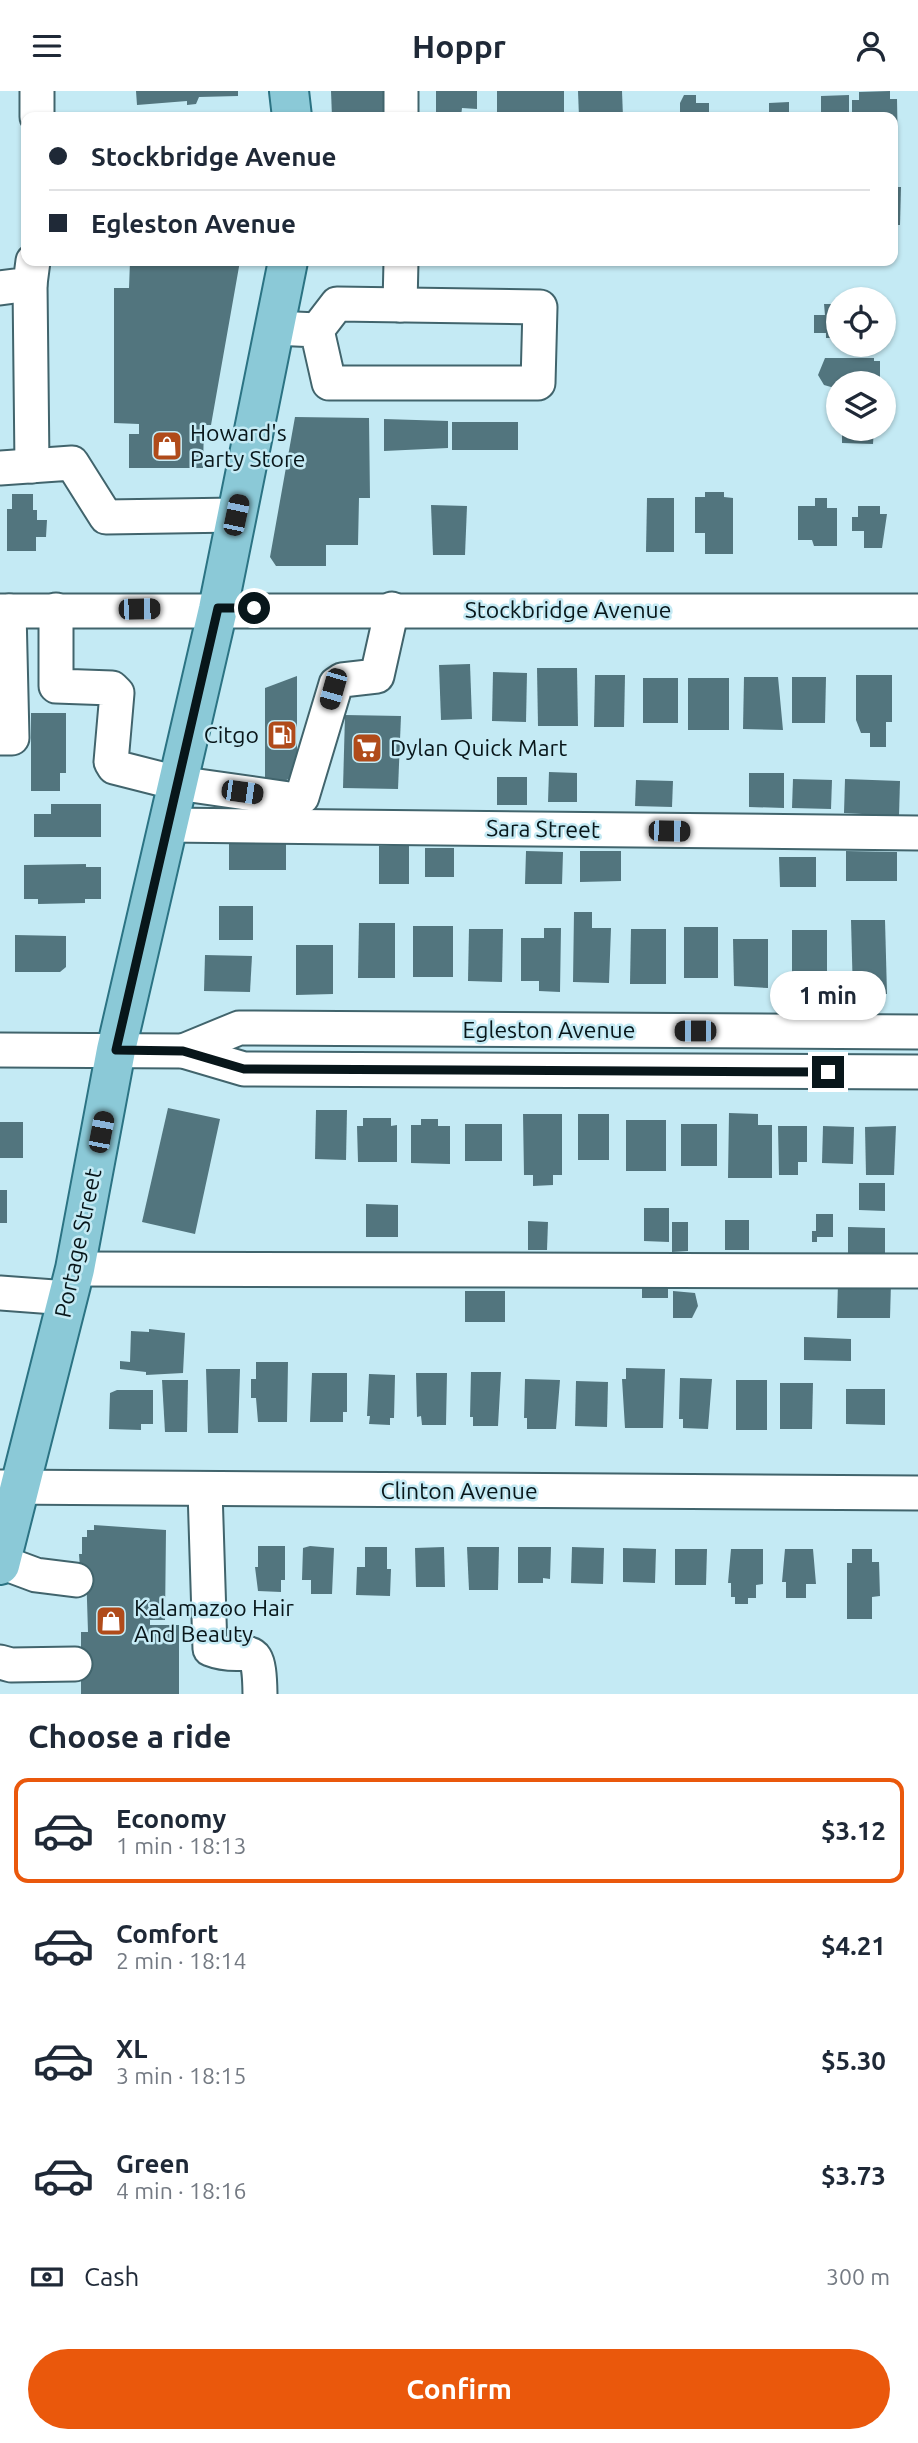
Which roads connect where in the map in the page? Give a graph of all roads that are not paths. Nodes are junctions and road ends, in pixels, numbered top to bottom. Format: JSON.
{"nodes":[{"id":1,"x":37,"y":91,"type":"edge"},
{"id":2,"x":289,"y":91,"type":"edge"},
{"id":3,"x":401,"y":91,"type":"edge"},
{"id":4,"x":37,"y":112,"type":"edge"},
{"id":5,"x":291,"y":112,"type":"edge"},
{"id":6,"x":401,"y":112,"type":"edge"},
{"id":7,"x":287,"y":266,"type":"edge"},
{"id":8,"x":401,"y":266,"type":"edge"},
{"id":9,"x":21,"y":278,"type":"edge"},
{"id":10,"x":400,"y":305,"type":"junction"},
{"id":11,"x":274,"y":328,"type":"junction"},
{"id":12,"x":317,"y":330,"type":"junction"},
{"id":13,"x":16,"y":467,"type":"edge"},
{"id":14,"x":236,"y":515,"type":"junction"},
{"id":15,"x":218,"y":608,"type":"junction"},
{"id":16,"x":392,"y":609,"type":"junction"},
{"id":17,"x":56,"y":610,"type":"junction"},
{"id":18,"x":5,"y":611,"type":"edge"},
{"id":19,"x":918,"y":611,"type":"edge"},
{"id":20,"x":0,"y":738,"type":"edge"},
{"id":21,"x":177,"y":783,"type":"junction"},
{"id":22,"x":167,"y":825,"type":"junction"},
{"id":23,"x":918,"y":833,"type":"edge"},
{"id":24,"x":536,"y":1030,"type":"junction"},
{"id":25,"x":918,"y":1032,"type":"edge"},
{"id":26,"x":0,"y":1050,"type":"edge"},
{"id":27,"x":116,"y":1050,"type":"junction"},
{"id":28,"x":183,"y":1051,"type":"junction"},
{"id":29,"x":535,"y":1070,"type":"junction"},
{"id":30,"x":918,"y":1072,"type":"edge"},
{"id":31,"x":918,"y":1271,"type":"edge"},
{"id":32,"x":71,"y":1284,"type":"junction"},
{"id":33,"x":0,"y":1293,"type":"edge"},
{"id":34,"x":11,"y":1487,"type":"edge"},
{"id":35,"x":205,"y":1490,"type":"junction"},
{"id":36,"x":918,"y":1493,"type":"edge"},
{"id":37,"x":0,"y":1563,"type":"edge"},
{"id":38,"x":76,"y":1580,"type":"dead end"},
{"id":39,"x":0,"y":1662,"type":"edge"},
{"id":40,"x":75,"y":1664,"type":"dead end"},
{"id":41,"x":260,"y":1694,"type":"edge"}],
"edges":[{"from":1,"to":4,"type":"street"},
{"from":2,"to":5,"type":"main road"},
{"from":3,"to":6,"type":"street"},
{"from":7,"to":11,"type":"main road","name":"Portage Street"},
{"from":8,"to":10,"type":"street"},
{"from":9,"to":13,"type":"street"},
{"from":10,"to":12,"type":"street"},
{"from":10,"to":12,"type":"street"},
{"from":11,"to":12,"type":"street"},
{"from":11,"to":14,"type":"main road","name":"Portage Street"},
{"from":13,"to":14,"type":"street"},
{"from":14,"to":15,"type":"main road","name":"Portage Street"},
{"from":15,"to":16,"type":"street","name":"Stockbridge Avenue"},
{"from":15,"to":17,"type":"street","name":"Stockbridge Avenue"},
{"from":15,"to":21,"type":"main road","name":"Portage Street"},
{"from":16,"to":19,"type":"street","name":"Stockbridge Avenue"},
{"from":16,"to":21,"type":"street"},
{"from":17,"to":18,"type":"street","name":"Stockbridge Avenue"},
{"from":17,"to":21,"type":"street"},
{"from":18,"to":20,"type":"street"},
{"from":21,"to":22,"type":"main road","name":"Portage Street"},
{"from":22,"to":23,"type":"street","name":"Sara Street"},
{"from":22,"to":27,"type":"main road","name":"Portage Street"},
{"from":24,"to":25,"type":"street","name":"Egleston Avenue"},
{"from":24,"to":28,"type":"street","name":"Egleston Avenue"},
{"from":24,"to":29,"type":"street"},
{"from":26,"to":27,"type":"street","name":"Egleston Avenue"},
{"from":27,"to":28,"type":"street","name":"Egleston Avenue"},
{"from":27,"to":32,"type":"main road","name":"Portage Street"},
{"from":28,"to":29,"type":"street","name":"Egleston Avenue"},
{"from":29,"to":30,"type":"street","name":"Egleston Avenue"},
{"from":31,"to":32,"type":"street"},
{"from":32,"to":33,"type":"street"},
{"from":32,"to":34,"type":"main road","name":"Portage Street"},
{"from":34,"to":35,"type":"street","name":"Clinton Avenue"},
{"from":34,"to":37,"type":"main road","name":"Portage Street"},
{"from":35,"to":36,"type":"street","name":"Clinton Avenue"},
{"from":35,"to":41,"type":"street"},
{"from":37,"to":38,"type":"street"},
{"from":39,"to":40,"type":"street"}]}
